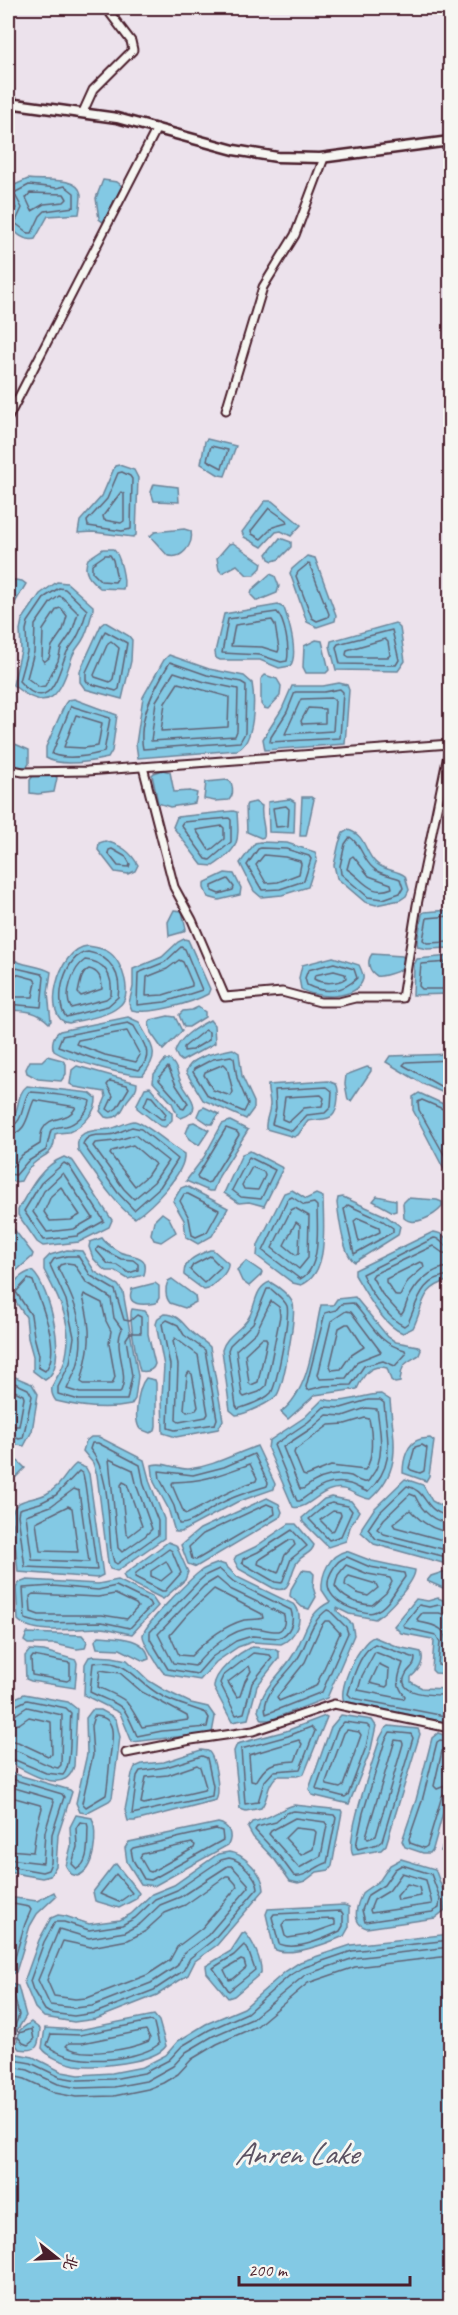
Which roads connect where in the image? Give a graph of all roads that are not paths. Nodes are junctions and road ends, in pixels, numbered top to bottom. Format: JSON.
{"nodes":[{"id":1,"x":106,"y":8,"type":"edge"},
{"id":2,"x":8,"y":103,"type":"edge"},
{"id":3,"x":83,"y":112,"type":"junction"},
{"id":4,"x":158,"y":128,"type":"junction"},
{"id":5,"x":450,"y":141,"type":"edge"},
{"id":6,"x":324,"y":158,"type":"junction"},
{"id":7,"x":226,"y":410,"type":"dead end"},
{"id":8,"x":8,"y":418,"type":"edge"},
{"id":9,"x":450,"y":744,"type":"edge"},
{"id":10,"x":143,"y":767,"type":"junction"},
{"id":11,"x":8,"y":769,"type":"edge"},
{"id":12,"x":450,"y":1728,"type":"edge"},
{"id":13,"x":126,"y":1753,"type":"dead end"}],
"edges":[{"from":1,"to":3,"type":"street"},
{"from":2,"to":3,"type":"street"},
{"from":3,"to":4,"type":"street"},
{"from":4,"to":6,"type":"street"},
{"from":4,"to":8,"type":"street"},
{"from":5,"to":6,"type":"street"},
{"from":6,"to":7,"type":"street"},
{"from":9,"to":10,"type":"street"},
{"from":9,"to":10,"type":"street"},
{"from":10,"to":11,"type":"street"},
{"from":12,"to":13,"type":"street"}]}
